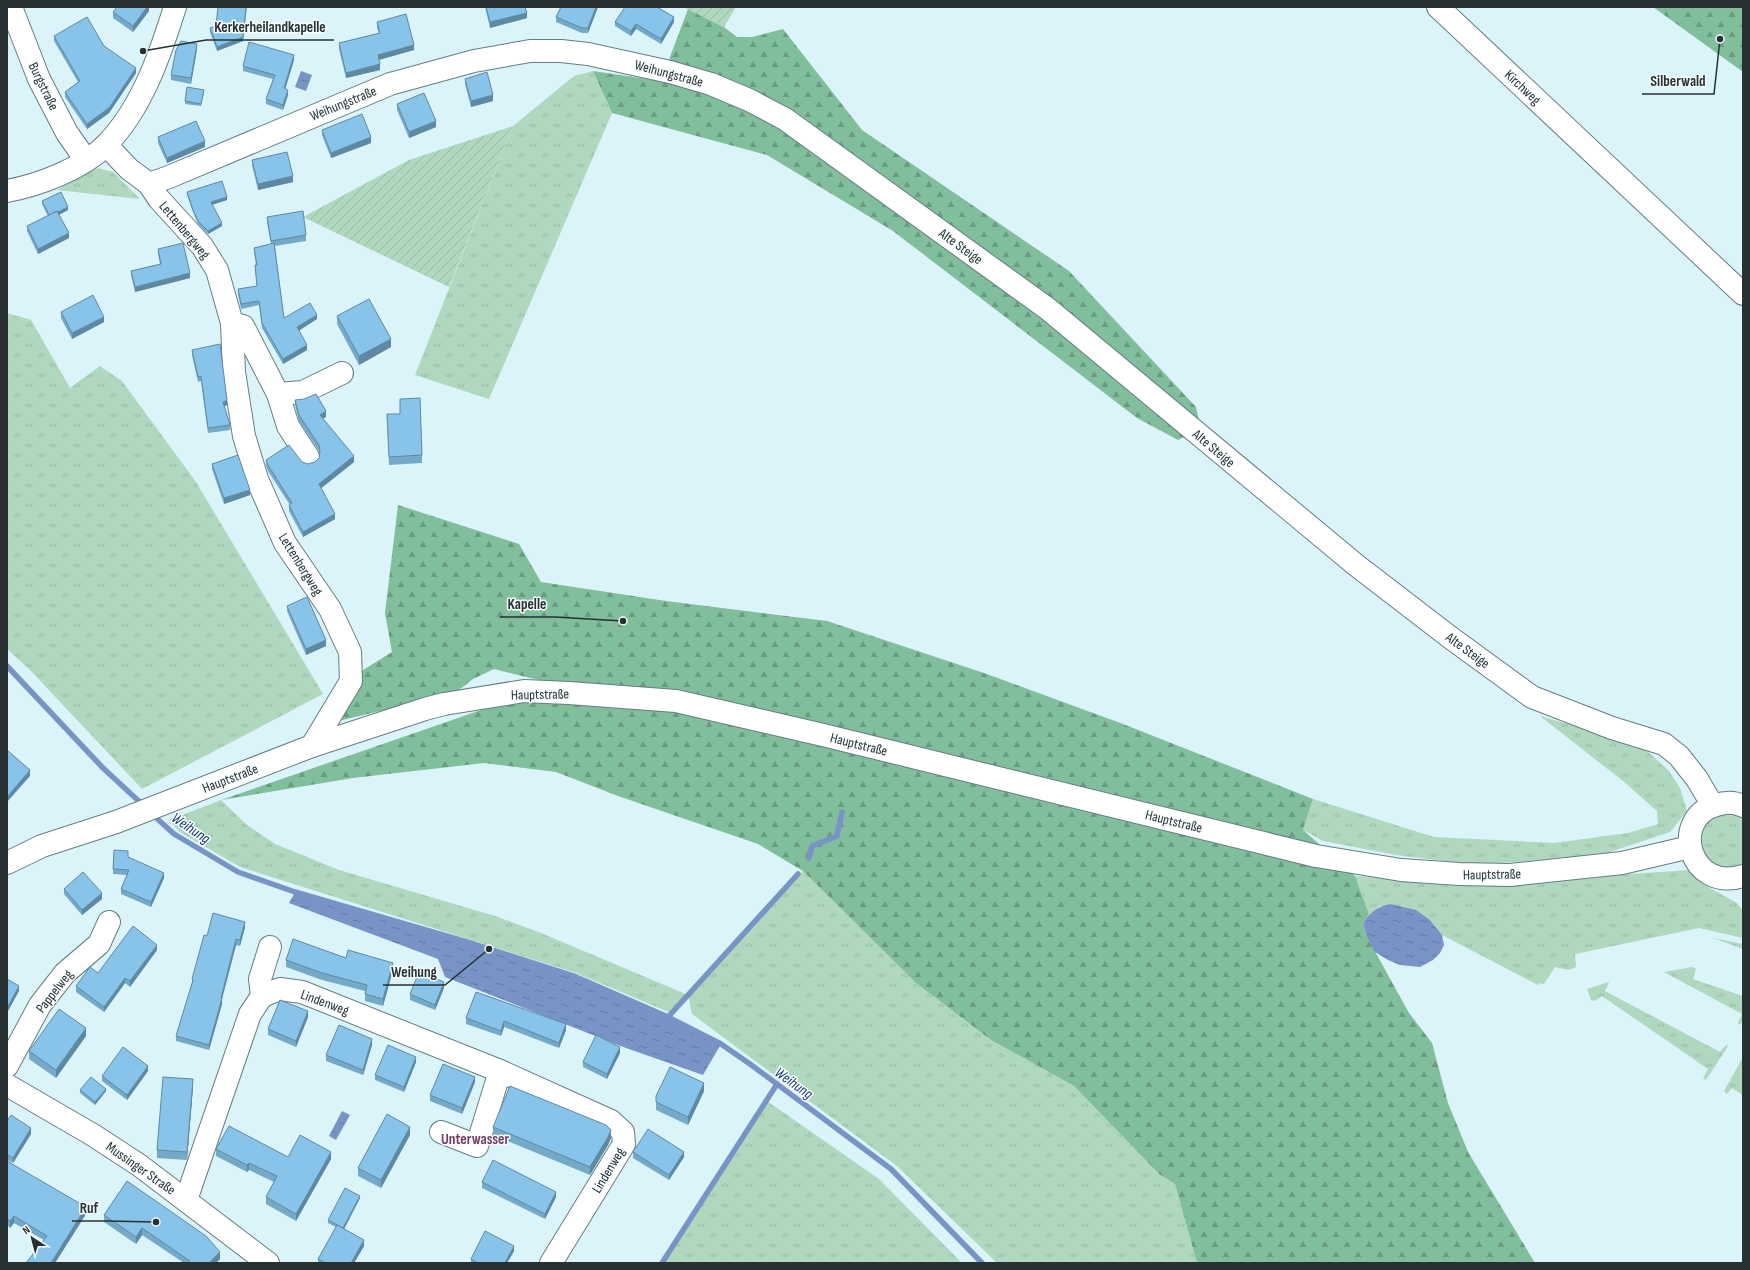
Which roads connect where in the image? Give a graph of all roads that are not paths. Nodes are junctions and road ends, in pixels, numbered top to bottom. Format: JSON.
{"nodes":[{"id":1,"x":11,"y":7,"type":"edge"},
{"id":2,"x":175,"y":7,"type":"edge"},
{"id":3,"x":1438,"y":7,"type":"edge"},
{"id":4,"x":710,"y":84,"type":"joint"},
{"id":5,"x":106,"y":145,"type":"junction"},
{"id":6,"x":86,"y":160,"type":"junction"},
{"id":7,"x":149,"y":184,"type":"junction"},
{"id":8,"x":7,"y":191,"type":"edge"},
{"id":9,"x":1743,"y":294,"type":"edge"},
{"id":10,"x":232,"y":323,"type":"junction"},
{"id":11,"x":342,"y":373,"type":"dead end"},
{"id":12,"x":278,"y":394,"type":"junction"},
{"id":13,"x":308,"y":457,"type":"dead end"},
{"id":14,"x":312,"y":746,"type":"junction"},
{"id":15,"x":1713,"y":806,"type":"junction"},
{"id":16,"x":1743,"y":806,"type":"edge"},
{"id":17,"x":42,"y":846,"type":"junction"},
{"id":18,"x":1690,"y":848,"type":"junction"},
{"id":19,"x":7,"y":850,"type":"edge"},
{"id":20,"x":7,"y":863,"type":"edge"},
{"id":21,"x":1743,"y":876,"type":"edge"},
{"id":22,"x":109,"y":922,"type":"dead end"},
{"id":23,"x":270,"y":946,"type":"dead end"},
{"id":24,"x":262,"y":996,"type":"junction"},
{"id":25,"x":7,"y":1066,"type":"edge"},
{"id":26,"x":500,"y":1070,"type":"junction"},
{"id":27,"x":7,"y":1085,"type":"edge"},
{"id":28,"x":441,"y":1132,"type":"dead end"},
{"id":29,"x":186,"y":1200,"type":"junction"},
{"id":30,"x":268,"y":1263,"type":"edge"},
{"id":31,"x":551,"y":1263,"type":"edge"}],
"edges":[{"from":1,"to":6,"type":"street","name":"Burgstraße"},
{"from":2,"to":5,"type":"street"},
{"from":3,"to":9,"type":"street","name":"Kirchweg"},
{"from":4,"to":7,"type":"street","name":"Weihungstraße"},
{"from":4,"to":15,"type":"street","name":"Alte Steige"},
{"from":5,"to":6,"type":"street"},
{"from":5,"to":7,"type":"street"},
{"from":6,"to":8,"type":"street"},
{"from":7,"to":10,"type":"street","name":"Lettenbergweg"},
{"from":10,"to":12,"type":"street"},
{"from":10,"to":14,"type":"street","name":"Lettenbergweg"},
{"from":11,"to":12,"type":"street"},
{"from":12,"to":13,"type":"street"},
{"from":14,"to":17,"type":"street","name":"Hauptstraße"},
{"from":14,"to":18,"type":"street","name":"Hauptstraße"},
{"from":15,"to":16,"type":"street"},
{"from":15,"to":18,"type":"street"},
{"from":17,"to":19,"type":"street","name":"Hauptstraße"},
{"from":17,"to":20,"type":"street","name":"Hauptstraße"},
{"from":18,"to":21,"type":"street"},
{"from":22,"to":25,"type":"street","name":"Pappelweg"},
{"from":23,"to":24,"type":"street"},
{"from":24,"to":26,"type":"street","name":"Lindenweg"},
{"from":24,"to":29,"type":"street"},
{"from":26,"to":28,"type":"street"},
{"from":26,"to":31,"type":"street","name":"Lindenweg"},
{"from":27,"to":29,"type":"street","name":"Mussinger Straße"},
{"from":29,"to":30,"type":"street","name":"Mussinger Straße"}]}
